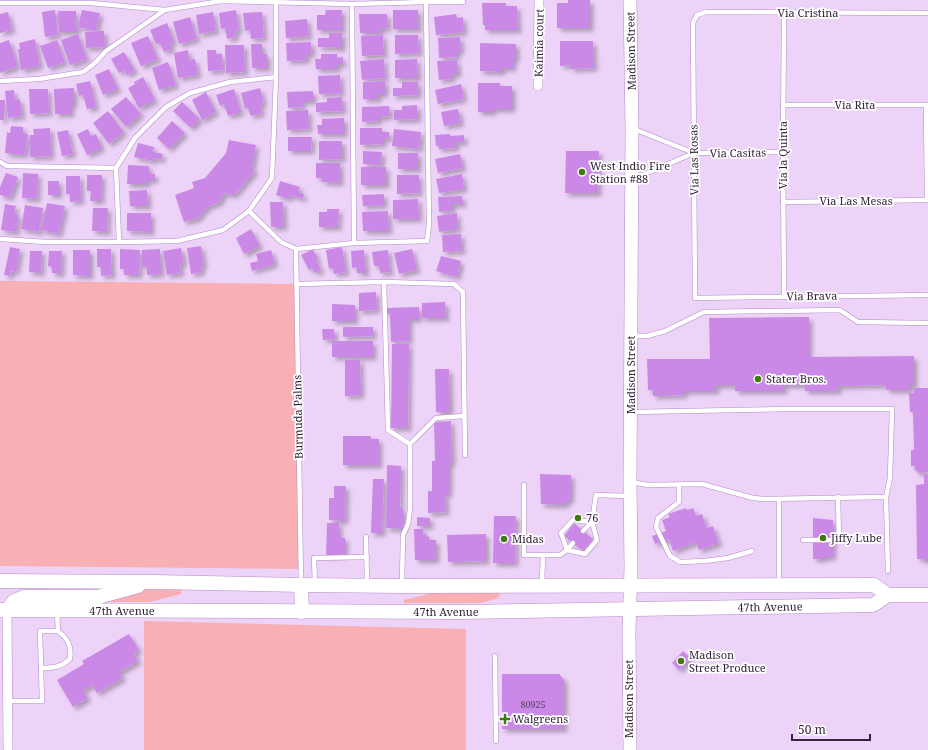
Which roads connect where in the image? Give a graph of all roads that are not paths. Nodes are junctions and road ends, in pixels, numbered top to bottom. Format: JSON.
{"nodes":[{"id":1,"x":539,"y":0,"type":"edge"},
{"id":2,"x":630,"y":0,"type":"edge"},
{"id":3,"x":426,"y":2,"type":"junction"},
{"id":4,"x":462,"y":2,"type":"dead end"},
{"id":5,"x":0,"y":3,"type":"edge"},
{"id":6,"x":276,"y":3,"type":"junction"},
{"id":7,"x":352,"y":4,"type":"junction"},
{"id":8,"x":165,"y":10,"type":"junction"},
{"id":9,"x":784,"y":13,"type":"junction"},
{"id":10,"x":928,"y":13,"type":"edge"},
{"id":11,"x":693,"y":23,"type":"joint"},
{"id":12,"x":276,"y":77,"type":"junction"},
{"id":13,"x":0,"y":81,"type":"edge"},
{"id":14,"x":538,"y":86,"type":"dead end"},
{"id":15,"x":927,"y":105,"type":"edge"},
{"id":16,"x":783,"y":106,"type":"junction"},
{"id":17,"x":632,"y":129,"type":"junction"},
{"id":18,"x":783,"y":152,"type":"junction"},
{"id":19,"x":694,"y":153,"type":"junction"},
{"id":20,"x":0,"y":162,"type":"edge"},
{"id":21,"x":116,"y":168,"type":"junction"},
{"id":22,"x":632,"y":180,"type":"junction"},
{"id":23,"x":928,"y":200,"type":"edge"},
{"id":24,"x":783,"y":202,"type":"junction"},
{"id":25,"x":250,"y":211,"type":"junction"},
{"id":26,"x":0,"y":239,"type":"edge"},
{"id":27,"x":119,"y":242,"type":"junction"},
{"id":28,"x":354,"y":243,"type":"junction"},
{"id":29,"x":296,"y":250,"type":"junction"},
{"id":30,"x":384,"y":282,"type":"junction"},
{"id":31,"x":296,"y":284,"type":"junction"},
{"id":32,"x":928,"y":295,"type":"edge"},
{"id":33,"x":784,"y":297,"type":"junction"},
{"id":34,"x":696,"y":298,"type":"joint"},
{"id":35,"x":928,"y":323,"type":"edge"},
{"id":36,"x":631,"y":336,"type":"junction"},
{"id":37,"x":631,"y":412,"type":"junction"},
{"id":38,"x":464,"y":416,"type":"junction"},
{"id":39,"x":410,"y":444,"type":"junction"},
{"id":40,"x":465,"y":455,"type":"dead end"},
{"id":41,"x":630,"y":482,"type":"junction"},
{"id":42,"x":524,"y":485,"type":"dead end"},
{"id":43,"x":679,"y":485,"type":"junction"},
{"id":44,"x":630,"y":496,"type":"junction"},
{"id":45,"x":838,"y":497,"type":"junction"},
{"id":46,"x":886,"y":497,"type":"junction"},
{"id":47,"x":779,"y":499,"type":"junction"},
{"id":48,"x":592,"y":522,"type":"junction"},
{"id":49,"x":583,"y":531,"type":"dead end"},
{"id":50,"x":366,"y":537,"type":"dead end"},
{"id":51,"x":803,"y":540,"type":"dead end"},
{"id":52,"x":573,"y":543,"type":"dead end"},
{"id":53,"x":567,"y":550,"type":"junction"},
{"id":54,"x":752,"y":551,"type":"dead end"},
{"id":55,"x":543,"y":556,"type":"junction"},
{"id":56,"x":366,"y":557,"type":"junction"},
{"id":57,"x":888,"y":571,"type":"dead end"},
{"id":58,"x":0,"y":581,"type":"edge"},
{"id":59,"x":154,"y":582,"type":"junction"},
{"id":60,"x":301,"y":585,"type":"junction"},
{"id":61,"x":315,"y":585,"type":"junction"},
{"id":62,"x":367,"y":586,"type":"junction"},
{"id":63,"x":402,"y":586,"type":"junction"},
{"id":64,"x":542,"y":586,"type":"junction"},
{"id":65,"x":631,"y":586,"type":"junction"},
{"id":66,"x":779,"y":586,"type":"junction"},
{"id":67,"x":888,"y":595,"type":"junction"},
{"id":68,"x":928,"y":595,"type":"edge"},
{"id":69,"x":630,"y":609,"type":"junction"},
{"id":70,"x":3,"y":610,"type":"edge"},
{"id":71,"x":57,"y":610,"type":"junction"},
{"id":72,"x":302,"y":612,"type":"junction"},
{"id":73,"x":58,"y":631,"type":"junction"},
{"id":74,"x":495,"y":656,"type":"dead end"},
{"id":75,"x":41,"y":668,"type":"junction"},
{"id":76,"x":7,"y":701,"type":"junction"},
{"id":77,"x":496,"y":741,"type":"dead end"},
{"id":78,"x":8,"y":750,"type":"edge"},
{"id":79,"x":630,"y":750,"type":"edge"}],
"edges":[{"from":1,"to":14,"type":"street","name":"Kaimia court"},
{"from":2,"to":17,"type":"main road","name":"Madison Street"},
{"from":3,"to":4,"type":"lane"},
{"from":3,"to":7,"type":"lane"},
{"from":3,"to":28,"type":"lane"},
{"from":5,"to":8,"type":"lane"},
{"from":6,"to":7,"type":"lane"},
{"from":6,"to":8,"type":"lane"},
{"from":6,"to":12,"type":"lane"},
{"from":7,"to":28,"type":"lane"},
{"from":8,"to":13,"type":"lane"},
{"from":9,"to":10,"type":"lane","name":"Via Cristina"},
{"from":9,"to":11,"type":"lane","name":"Via Cristina"},
{"from":9,"to":16,"type":"lane","name":"Via la Quinta"},
{"from":11,"to":19,"type":"lane","name":"Via Las Rosas"},
{"from":12,"to":21,"type":"lane"},
{"from":12,"to":25,"type":"lane"},
{"from":15,"to":16,"type":"lane","name":"Via Rita"},
{"from":15,"to":23,"type":"lane"},
{"from":16,"to":18,"type":"lane","name":"Via la Quinta"},
{"from":17,"to":19,"type":"lane","name":"Via Casitas"},
{"from":17,"to":22,"type":"main road","name":"Madison Street"},
{"from":18,"to":19,"type":"lane","name":"Via Casitas"},
{"from":18,"to":24,"type":"lane","name":"Via la Quinta"},
{"from":19,"to":22,"type":"lane","name":"Via Casitas"},
{"from":19,"to":34,"type":"lane","name":"Via Las Rosas"},
{"from":20,"to":21,"type":"lane"},
{"from":21,"to":27,"type":"lane"},
{"from":22,"to":36,"type":"main road","name":"Madison Street"},
{"from":23,"to":24,"type":"lane","name":"Via Las Mesas"},
{"from":24,"to":33,"type":"lane","name":"Via la Quinta"},
{"from":25,"to":27,"type":"lane"},
{"from":25,"to":29,"type":"lane"},
{"from":26,"to":27,"type":"lane"},
{"from":28,"to":29,"type":"lane"},
{"from":29,"to":31,"type":"lane","name":"Burmuda Palms"},
{"from":30,"to":31,"type":"lane"},
{"from":30,"to":38,"type":"lane"},
{"from":30,"to":39,"type":"lane"},
{"from":31,"to":60,"type":"lane","name":"Burmuda Palms"},
{"from":32,"to":33,"type":"lane","name":"Via Brava"},
{"from":33,"to":34,"type":"lane","name":"Via Brava"},
{"from":35,"to":36,"type":"lane"},
{"from":36,"to":37,"type":"main road","name":"Madison Street"},
{"from":37,"to":41,"type":"main road","name":"Madison Street"},
{"from":37,"to":46,"type":"lane"},
{"from":38,"to":39,"type":"lane"},
{"from":38,"to":40,"type":"lane"},
{"from":39,"to":63,"type":"lane"},
{"from":41,"to":43,"type":"lane"},
{"from":41,"to":44,"type":"main road","name":"Madison Street"},
{"from":42,"to":55,"type":"lane"},
{"from":43,"to":47,"type":"lane"},
{"from":43,"to":54,"type":"lane"},
{"from":44,"to":48,"type":"lane"},
{"from":44,"to":65,"type":"main road","name":"Madison Street"},
{"from":45,"to":46,"type":"lane"},
{"from":45,"to":47,"type":"lane"},
{"from":45,"to":51,"type":"lane"},
{"from":46,"to":57,"type":"lane"},
{"from":47,"to":66,"type":"lane"},
{"from":48,"to":49,"type":"lane"},
{"from":48,"to":53,"type":"lane"},
{"from":48,"to":53,"type":"lane"},
{"from":50,"to":56,"type":"lane"},
{"from":52,"to":53,"type":"lane"},
{"from":53,"to":55,"type":"lane"},
{"from":55,"to":64,"type":"lane"},
{"from":56,"to":61,"type":"lane"},
{"from":56,"to":62,"type":"lane"},
{"from":58,"to":59,"type":"main road","name":"47th Avenue"},
{"from":59,"to":60,"type":"main road","name":"47th Avenue"},
{"from":59,"to":70,"type":"main road"},
{"from":60,"to":61,"type":"main road","name":"47th Avenue"},
{"from":60,"to":72,"type":"main road"},
{"from":61,"to":62,"type":"main road","name":"47th Avenue"},
{"from":62,"to":63,"type":"main road","name":"47th Avenue"},
{"from":63,"to":64,"type":"main road","name":"47th Avenue"},
{"from":64,"to":65,"type":"main road","name":"47th Avenue"},
{"from":65,"to":66,"type":"main road","name":"47th Avenue"},
{"from":65,"to":69,"type":"main road","name":"Madison Street"},
{"from":66,"to":67,"type":"main road","name":"47th Avenue"},
{"from":67,"to":68,"type":"main road"},
{"from":67,"to":69,"type":"main road","name":"47th Avenue"},
{"from":69,"to":72,"type":"main road","name":"47th Avenue"},
{"from":69,"to":79,"type":"main road","name":"Madison Street"},
{"from":70,"to":71,"type":"main road","name":"47th Avenue"},
{"from":70,"to":76,"type":"street"},
{"from":71,"to":72,"type":"main road","name":"47th Avenue"},
{"from":71,"to":73,"type":"lane"},
{"from":73,"to":75,"type":"lane"},
{"from":73,"to":75,"type":"lane"},
{"from":74,"to":77,"type":"lane"},
{"from":75,"to":76,"type":"lane"},
{"from":76,"to":78,"type":"street"}]}
